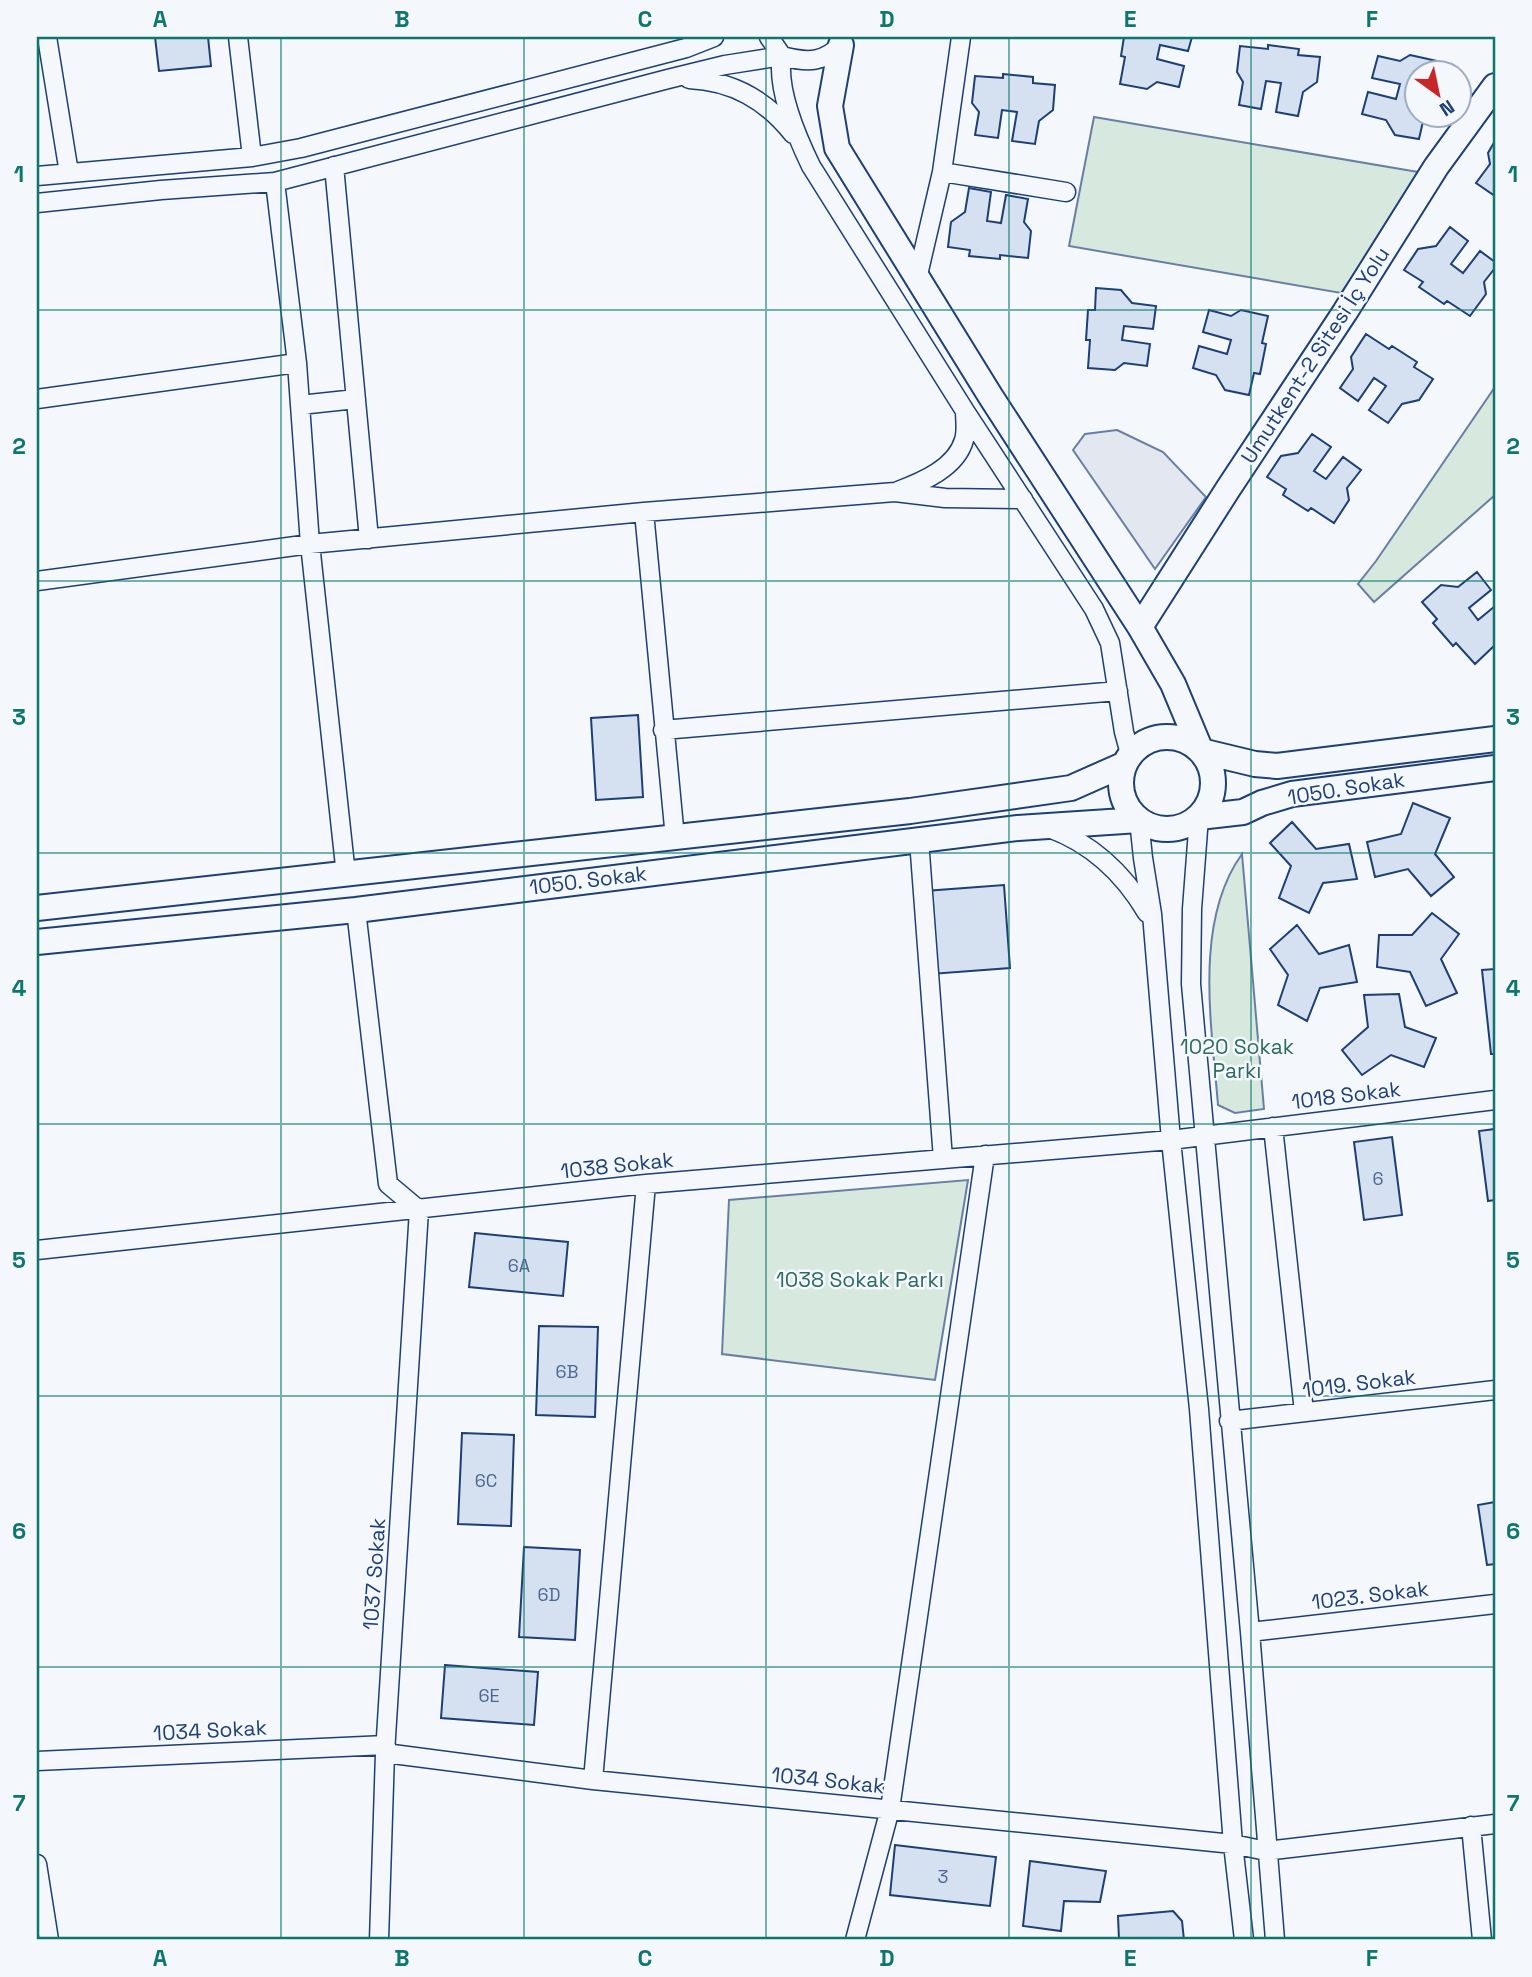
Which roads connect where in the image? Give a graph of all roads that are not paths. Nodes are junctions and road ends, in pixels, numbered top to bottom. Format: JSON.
{"nodes":[{"id":1,"x":47,"y":37,"type":"edge"},
{"id":2,"x":238,"y":37,"type":"edge"},
{"id":3,"x":714,"y":37,"type":"edge"},
{"id":4,"x":769,"y":37,"type":"edge"},
{"id":5,"x":961,"y":37,"type":"edge"},
{"id":6,"x":844,"y":41,"type":"edge"},
{"id":7,"x":782,"y":56,"type":"junction"},
{"id":8,"x":668,"y":79,"type":"junction"},
{"id":9,"x":1495,"y":86,"type":"edge"},
{"id":10,"x":801,"y":146,"type":"junction"},
{"id":11,"x":252,"y":157,"type":"junction"},
{"id":12,"x":334,"y":166,"type":"junction"},
{"id":13,"x":942,"y":172,"type":"junction"},
{"id":14,"x":69,"y":173,"type":"junction"},
{"id":15,"x":37,"y":176,"type":"edge"},
{"id":16,"x":275,"y":182,"type":"junction"},
{"id":17,"x":1066,"y":192,"type":"dead end"},
{"id":18,"x":37,"y":203,"type":"edge"},
{"id":19,"x":917,"y":279,"type":"junction"},
{"id":20,"x":297,"y":363,"type":"junction"},
{"id":21,"x":37,"y":399,"type":"edge"},
{"id":22,"x":356,"y":399,"type":"junction"},
{"id":23,"x":300,"y":405,"type":"junction"},
{"id":24,"x":965,"y":411,"type":"junction"},
{"id":25,"x":895,"y":492,"type":"junction"},
{"id":26,"x":1023,"y":499,"type":"junction"},
{"id":27,"x":645,"y":512,"type":"junction"},
{"id":28,"x":369,"y":538,"type":"junction"},
{"id":29,"x":310,"y":544,"type":"junction"},
{"id":30,"x":37,"y":581,"type":"edge"},
{"id":31,"x":1140,"y":627,"type":"junction"},
{"id":32,"x":1118,"y":691,"type":"junction"},
{"id":33,"x":663,"y":730,"type":"junction"},
{"id":34,"x":1495,"y":739,"type":"edge"},
{"id":35,"x":1201,"y":751,"type":"junction"},
{"id":36,"x":1126,"y":760,"type":"junction"},
{"id":37,"x":1495,"y":768,"type":"edge"},
{"id":38,"x":1199,"y":817,"type":"junction"},
{"id":39,"x":1139,"y":820,"type":"junction"},
{"id":40,"x":1046,"y":827,"type":"junction"},
{"id":41,"x":675,"y":838,"type":"junction"},
{"id":42,"x":919,"y":840,"type":"junction"},
{"id":43,"x":346,"y":875,"type":"junction"},
{"id":44,"x":37,"y":908,"type":"edge"},
{"id":45,"x":356,"y":910,"type":"junction"},
{"id":46,"x":1153,"y":924,"type":"junction"},
{"id":47,"x":37,"y":942,"type":"edge"},
{"id":48,"x":1495,"y":1100,"type":"edge"},
{"id":49,"x":1273,"y":1127,"type":"junction"},
{"id":50,"x":1203,"y":1136,"type":"junction"},
{"id":51,"x":1171,"y":1140,"type":"junction"},
{"id":52,"x":985,"y":1155,"type":"junction"},
{"id":53,"x":943,"y":1159,"type":"junction"},
{"id":54,"x":646,"y":1184,"type":"junction"},
{"id":55,"x":419,"y":1210,"type":"junction"},
{"id":56,"x":37,"y":1250,"type":"edge"},
{"id":57,"x":1495,"y":1390,"type":"edge"},
{"id":58,"x":1304,"y":1412,"type":"junction"},
{"id":59,"x":1229,"y":1421,"type":"junction"},
{"id":60,"x":1495,"y":1604,"type":"edge"},
{"id":61,"x":1250,"y":1632,"type":"junction"},
{"id":62,"x":385,"y":1749,"type":"junction"},
{"id":63,"x":37,"y":1761,"type":"edge"},
{"id":64,"x":593,"y":1780,"type":"junction"},
{"id":65,"x":890,"y":1809,"type":"junction"},
{"id":66,"x":1495,"y":1824,"type":"edge"},
{"id":67,"x":1471,"y":1826,"type":"junction"},
{"id":68,"x":1233,"y":1844,"type":"junction"},
{"id":69,"x":1266,"y":1851,"type":"junction"},
{"id":70,"x":37,"y":1864,"type":"edge"},
{"id":71,"x":49,"y":1940,"type":"edge"},
{"id":72,"x":379,"y":1940,"type":"edge"},
{"id":73,"x":855,"y":1940,"type":"edge"},
{"id":74,"x":1244,"y":1940,"type":"edge"},
{"id":75,"x":1275,"y":1940,"type":"edge"},
{"id":76,"x":1482,"y":1940,"type":"edge"}],
"edges":[{"from":1,"to":14,"type":"street"},
{"from":2,"to":11,"type":"street"},
{"from":3,"to":11,"type":"street"},
{"from":4,"to":7,"type":"street"},
{"from":5,"to":13,"type":"street"},
{"from":6,"to":7,"type":"street"},
{"from":6,"to":19,"type":"street"},
{"from":7,"to":8,"type":"street"},
{"from":7,"to":10,"type":"street"},
{"from":8,"to":10,"type":"street"},
{"from":8,"to":12,"type":"street"},
{"from":9,"to":31,"type":"street","name":"Umutkent-2 Sitesi İç Yolu"},
{"from":10,"to":24,"type":"street"},
{"from":11,"to":14,"type":"street"},
{"from":12,"to":16,"type":"street"},
{"from":12,"to":22,"type":"street"},
{"from":13,"to":17,"type":"street"},
{"from":13,"to":19,"type":"street"},
{"from":14,"to":15,"type":"street"},
{"from":16,"to":18,"type":"street"},
{"from":16,"to":20,"type":"street"},
{"from":19,"to":31,"type":"street"},
{"from":20,"to":21,"type":"street"},
{"from":20,"to":23,"type":"street"},
{"from":22,"to":23,"type":"street"},
{"from":22,"to":28,"type":"street"},
{"from":23,"to":29,"type":"street"},
{"from":24,"to":25,"type":"street"},
{"from":24,"to":26,"type":"street"},
{"from":25,"to":26,"type":"street"},
{"from":25,"to":27,"type":"street"},
{"from":26,"to":32,"type":"street"},
{"from":27,"to":28,"type":"street"},
{"from":27,"to":33,"type":"street"},
{"from":28,"to":29,"type":"street"},
{"from":29,"to":30,"type":"street"},
{"from":29,"to":43,"type":"street"},
{"from":31,"to":35,"type":"street"},
{"from":32,"to":33,"type":"street"},
{"from":32,"to":36,"type":"street"},
{"from":33,"to":41,"type":"street"},
{"from":34,"to":35,"type":"street","name":"1050. Sokak"},
{"from":35,"to":36,"type":"street"},
{"from":35,"to":38,"type":"street"},
{"from":36,"to":39,"type":"street"},
{"from":36,"to":41,"type":"street","name":"1050. Sokak"},
{"from":37,"to":38,"type":"street","name":"1050. Sokak"},
{"from":38,"to":39,"type":"street"},
{"from":38,"to":50,"type":"street"},
{"from":39,"to":40,"type":"street","name":"1050. Sokak"},
{"from":39,"to":46,"type":"street"},
{"from":40,"to":42,"type":"street","name":"1050. Sokak"},
{"from":40,"to":46,"type":"street"},
{"from":41,"to":43,"type":"street","name":"1050. Sokak"},
{"from":42,"to":45,"type":"street","name":"1050. Sokak"},
{"from":42,"to":53,"type":"street"},
{"from":43,"to":44,"type":"street","name":"1050. Sokak"},
{"from":45,"to":47,"type":"street","name":"1050. Sokak"},
{"from":45,"to":55,"type":"street"},
{"from":46,"to":51,"type":"street"},
{"from":48,"to":49,"type":"street","name":"1018 Sokak"},
{"from":49,"to":50,"type":"street","name":"1018 Sokak"},
{"from":49,"to":58,"type":"street"},
{"from":50,"to":51,"type":"street","name":"1038 Sokak"},
{"from":50,"to":59,"type":"street"},
{"from":51,"to":52,"type":"street","name":"1038 Sokak"},
{"from":51,"to":68,"type":"street"},
{"from":52,"to":53,"type":"street","name":"1038 Sokak"},
{"from":52,"to":65,"type":"street"},
{"from":53,"to":54,"type":"street","name":"1038 Sokak"},
{"from":54,"to":55,"type":"street","name":"1038 Sokak"},
{"from":54,"to":64,"type":"street"},
{"from":55,"to":56,"type":"street","name":"1038 Sokak"},
{"from":55,"to":62,"type":"street","name":"1037 Sokak"},
{"from":57,"to":58,"type":"street","name":"1019. Sokak"},
{"from":58,"to":59,"type":"street","name":"1019. Sokak"},
{"from":59,"to":61,"type":"street"},
{"from":60,"to":61,"type":"street","name":"1023. Sokak"},
{"from":61,"to":69,"type":"street"},
{"from":62,"to":63,"type":"street","name":"1034 Sokak"},
{"from":62,"to":64,"type":"street","name":"1034 Sokak"},
{"from":62,"to":72,"type":"street","name":"1037 Sokak"},
{"from":64,"to":65,"type":"street","name":"1034 Sokak"},
{"from":65,"to":68,"type":"street","name":"1034 Sokak"},
{"from":65,"to":73,"type":"street"},
{"from":66,"to":67,"type":"street","name":"1034 Sokak"},
{"from":67,"to":69,"type":"street","name":"1034 Sokak"},
{"from":67,"to":76,"type":"street"},
{"from":68,"to":69,"type":"street","name":"1034 Sokak"},
{"from":68,"to":74,"type":"street"},
{"from":69,"to":75,"type":"street"},
{"from":70,"to":71,"type":"street"}]}
